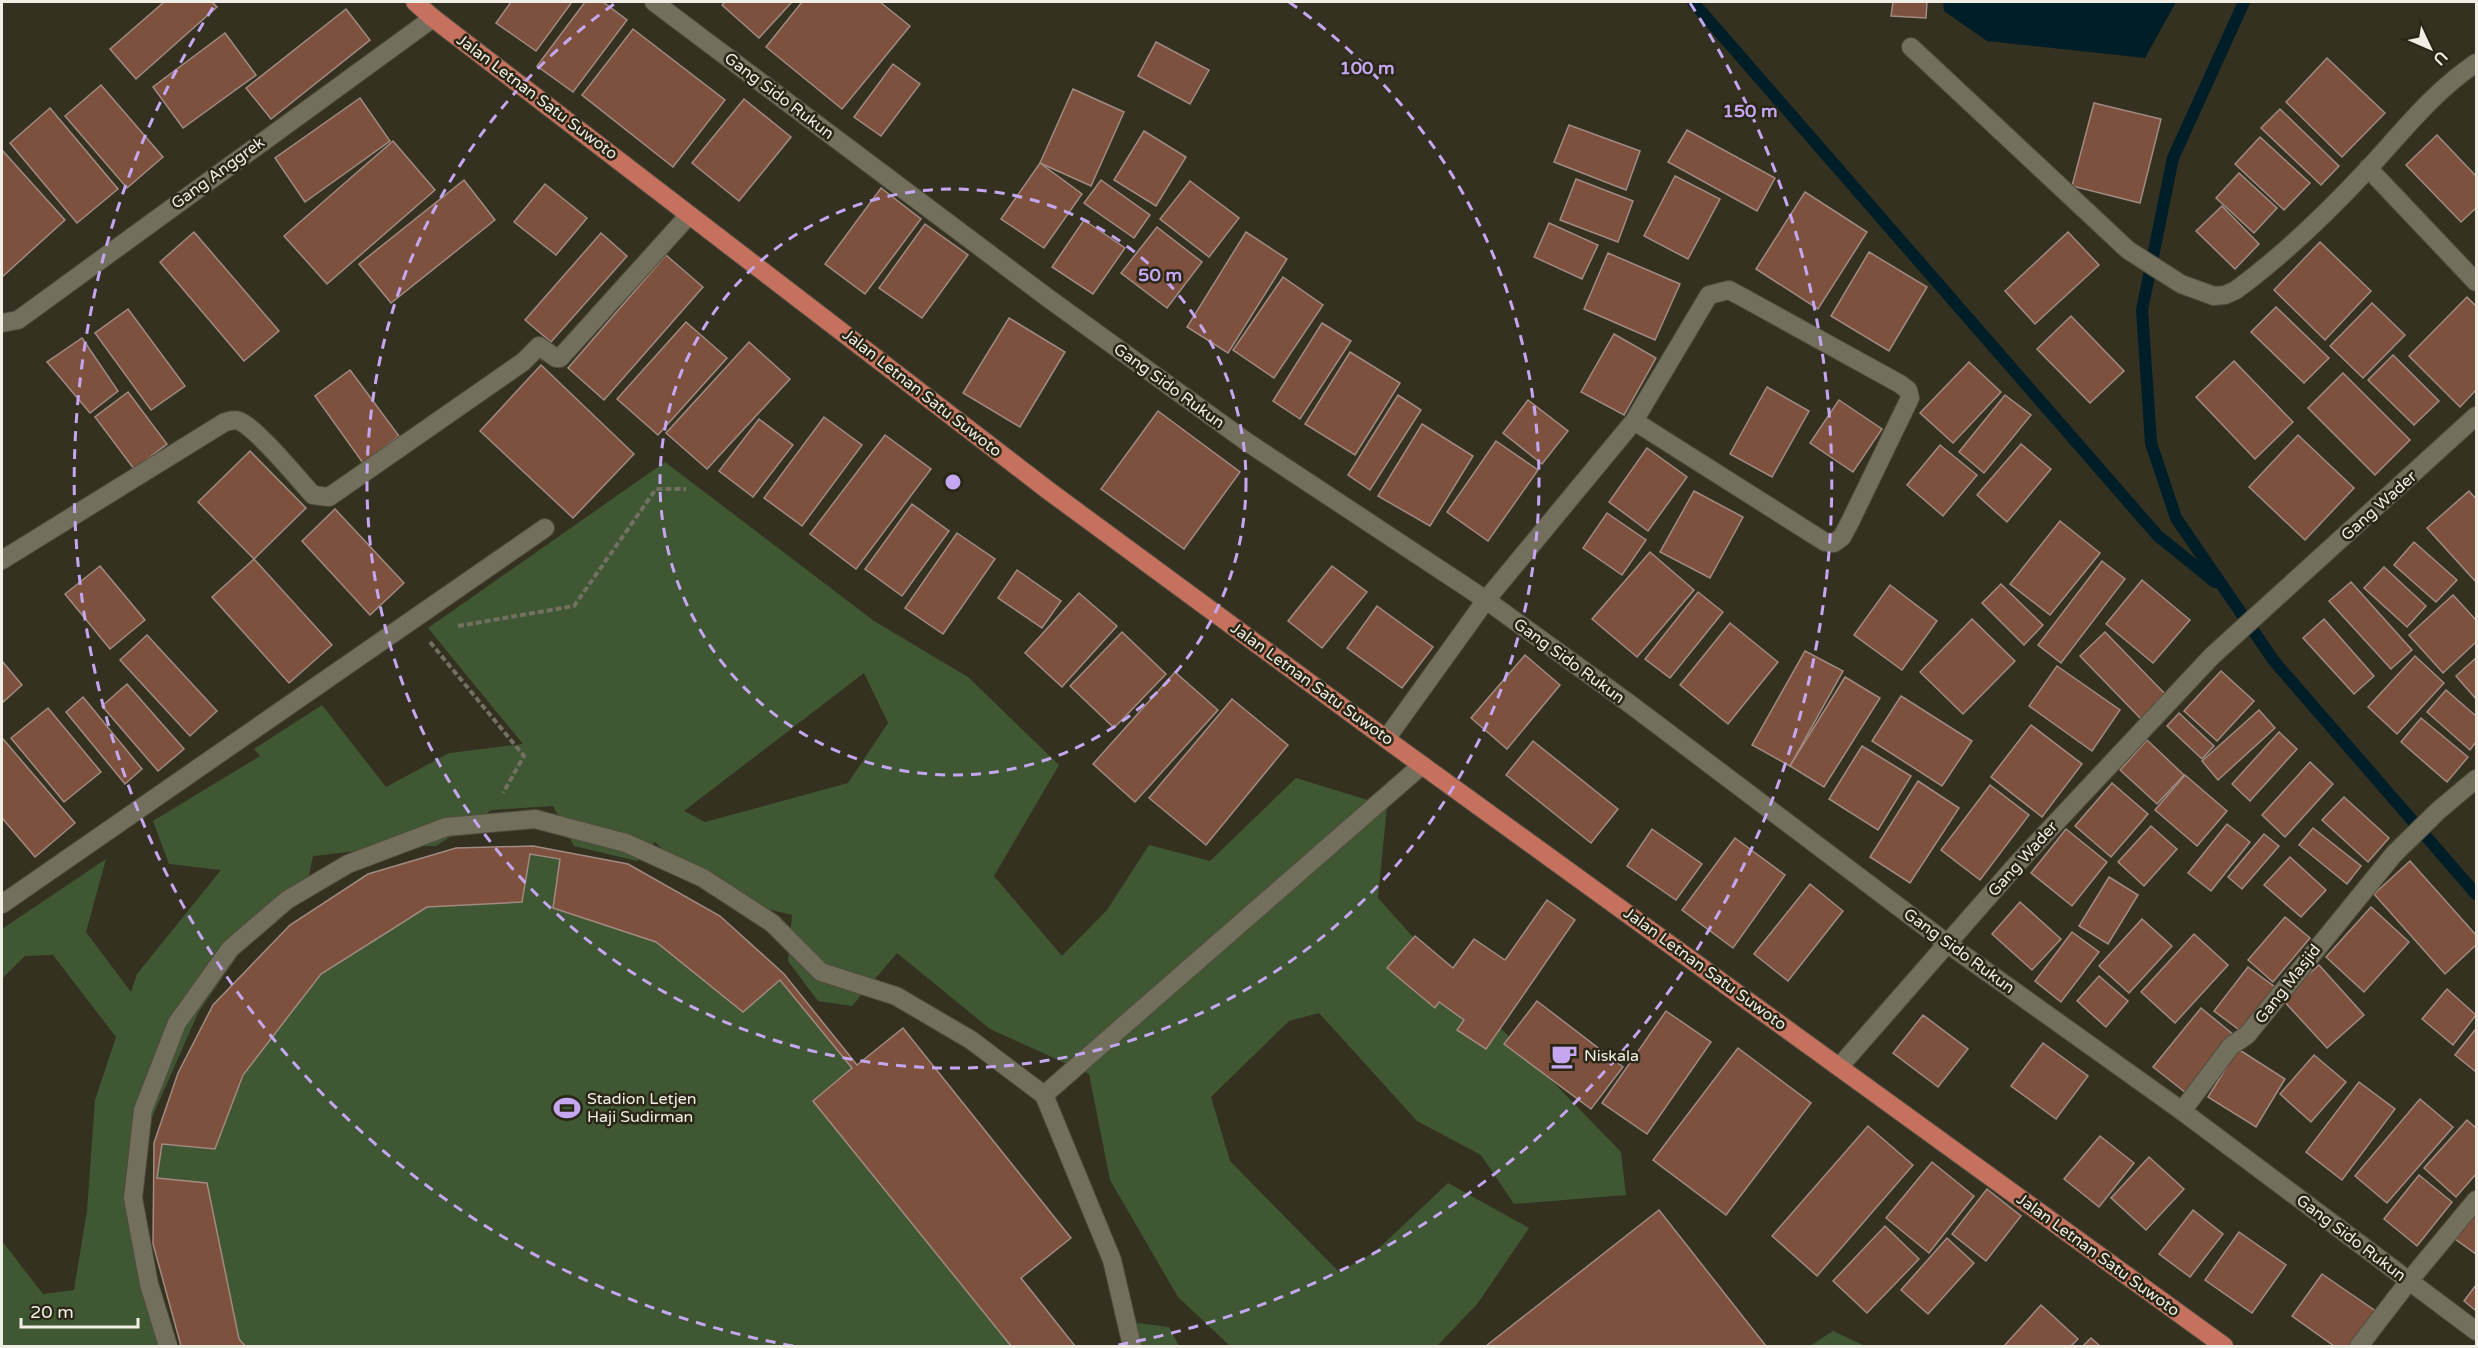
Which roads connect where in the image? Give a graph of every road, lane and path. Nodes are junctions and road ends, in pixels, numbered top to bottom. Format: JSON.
{"nodes":[{"id":1,"x":415,"y":2,"type":"edge"},
{"id":2,"x":654,"y":2,"type":"edge"},
{"id":3,"x":433,"y":18,"type":"junction"},
{"id":4,"x":1911,"y":47,"type":"dead end"},
{"id":5,"x":2476,"y":63,"type":"edge"},
{"id":6,"x":2368,"y":168,"type":"junction"},
{"id":7,"x":690,"y":215,"type":"junction"},
{"id":8,"x":2476,"y":282,"type":"edge"},
{"id":9,"x":2,"y":323,"type":"edge"},
{"id":10,"x":2476,"y":416,"type":"edge"},
{"id":11,"x":1634,"y":421,"type":"junction"},
{"id":12,"x":686,"y":489,"type":"dead end"},
{"id":13,"x":545,"y":528,"type":"dead end"},
{"id":14,"x":2,"y":560,"type":"edge"},
{"id":15,"x":1486,"y":600,"type":"junction"},
{"id":16,"x":449,"y":627,"type":"dead end"},
{"id":17,"x":429,"y":641,"type":"dead end"},
{"id":18,"x":1386,"y":739,"type":"junction"},
{"id":19,"x":1422,"y":765,"type":"junction"},
{"id":20,"x":2476,"y":779,"type":"edge"},
{"id":21,"x":483,"y":824,"type":"junction"},
{"id":22,"x":2,"y":904,"type":"edge"},
{"id":23,"x":1948,"y":944,"type":"junction"},
{"id":24,"x":1840,"y":1066,"type":"junction"},
{"id":25,"x":1044,"y":1095,"type":"junction"},
{"id":26,"x":2182,"y":1111,"type":"junction"},
{"id":27,"x":2476,"y":1200,"type":"edge"},
{"id":28,"x":2409,"y":1281,"type":"junction"},
{"id":29,"x":2476,"y":1331,"type":"edge"},
{"id":30,"x":168,"y":1347,"type":"edge"},
{"id":31,"x":1132,"y":1347,"type":"edge"},
{"id":32,"x":2224,"y":1347,"type":"edge"},
{"id":33,"x":2360,"y":1347,"type":"edge"}],
"edges":[{"from":1,"to":3,"type":"main road","name":"Jalan Letnan Satu Suwoto"},
{"from":2,"to":15,"type":"street","name":"Gang Sido Rukun"},
{"from":3,"to":7,"type":"main road","name":"Jalan Letnan Satu Suwoto"},
{"from":3,"to":9,"type":"street","name":"Gang Anggrek"},
{"from":4,"to":6,"type":"street"},
{"from":5,"to":6,"type":"street"},
{"from":6,"to":8,"type":"street"},
{"from":7,"to":14,"type":"street"},
{"from":7,"to":18,"type":"main road","name":"Jalan Letnan Satu Suwoto"},
{"from":10,"to":23,"type":"street","name":"Gang Wader"},
{"from":11,"to":11,"type":"street"},
{"from":11,"to":15,"type":"street"},
{"from":12,"to":16,"type":"path"},
{"from":13,"to":22,"type":"street"},
{"from":15,"to":18,"type":"street"},
{"from":15,"to":23,"type":"street","name":"Gang Sido Rukun"},
{"from":17,"to":21,"type":"path"},
{"from":18,"to":19,"type":"main road","name":"Jalan Letnan Satu Suwoto"},
{"from":19,"to":24,"type":"main road","name":"Jalan Letnan Satu Suwoto"},
{"from":19,"to":25,"type":"street"},
{"from":20,"to":26,"type":"street","name":"Gang Masjid"},
{"from":21,"to":25,"type":"street"},
{"from":21,"to":30,"type":"street"},
{"from":23,"to":24,"type":"street","name":"Gang Wader"},
{"from":23,"to":26,"type":"street","name":"Gang Sido Rukun"},
{"from":24,"to":32,"type":"main road","name":"Jalan Letnan Satu Suwoto"},
{"from":25,"to":31,"type":"street"},
{"from":26,"to":28,"type":"street","name":"Gang Sido Rukun"},
{"from":27,"to":28,"type":"street"},
{"from":28,"to":29,"type":"street","name":"Gang Sido Rukun"},
{"from":28,"to":33,"type":"street"}]}
